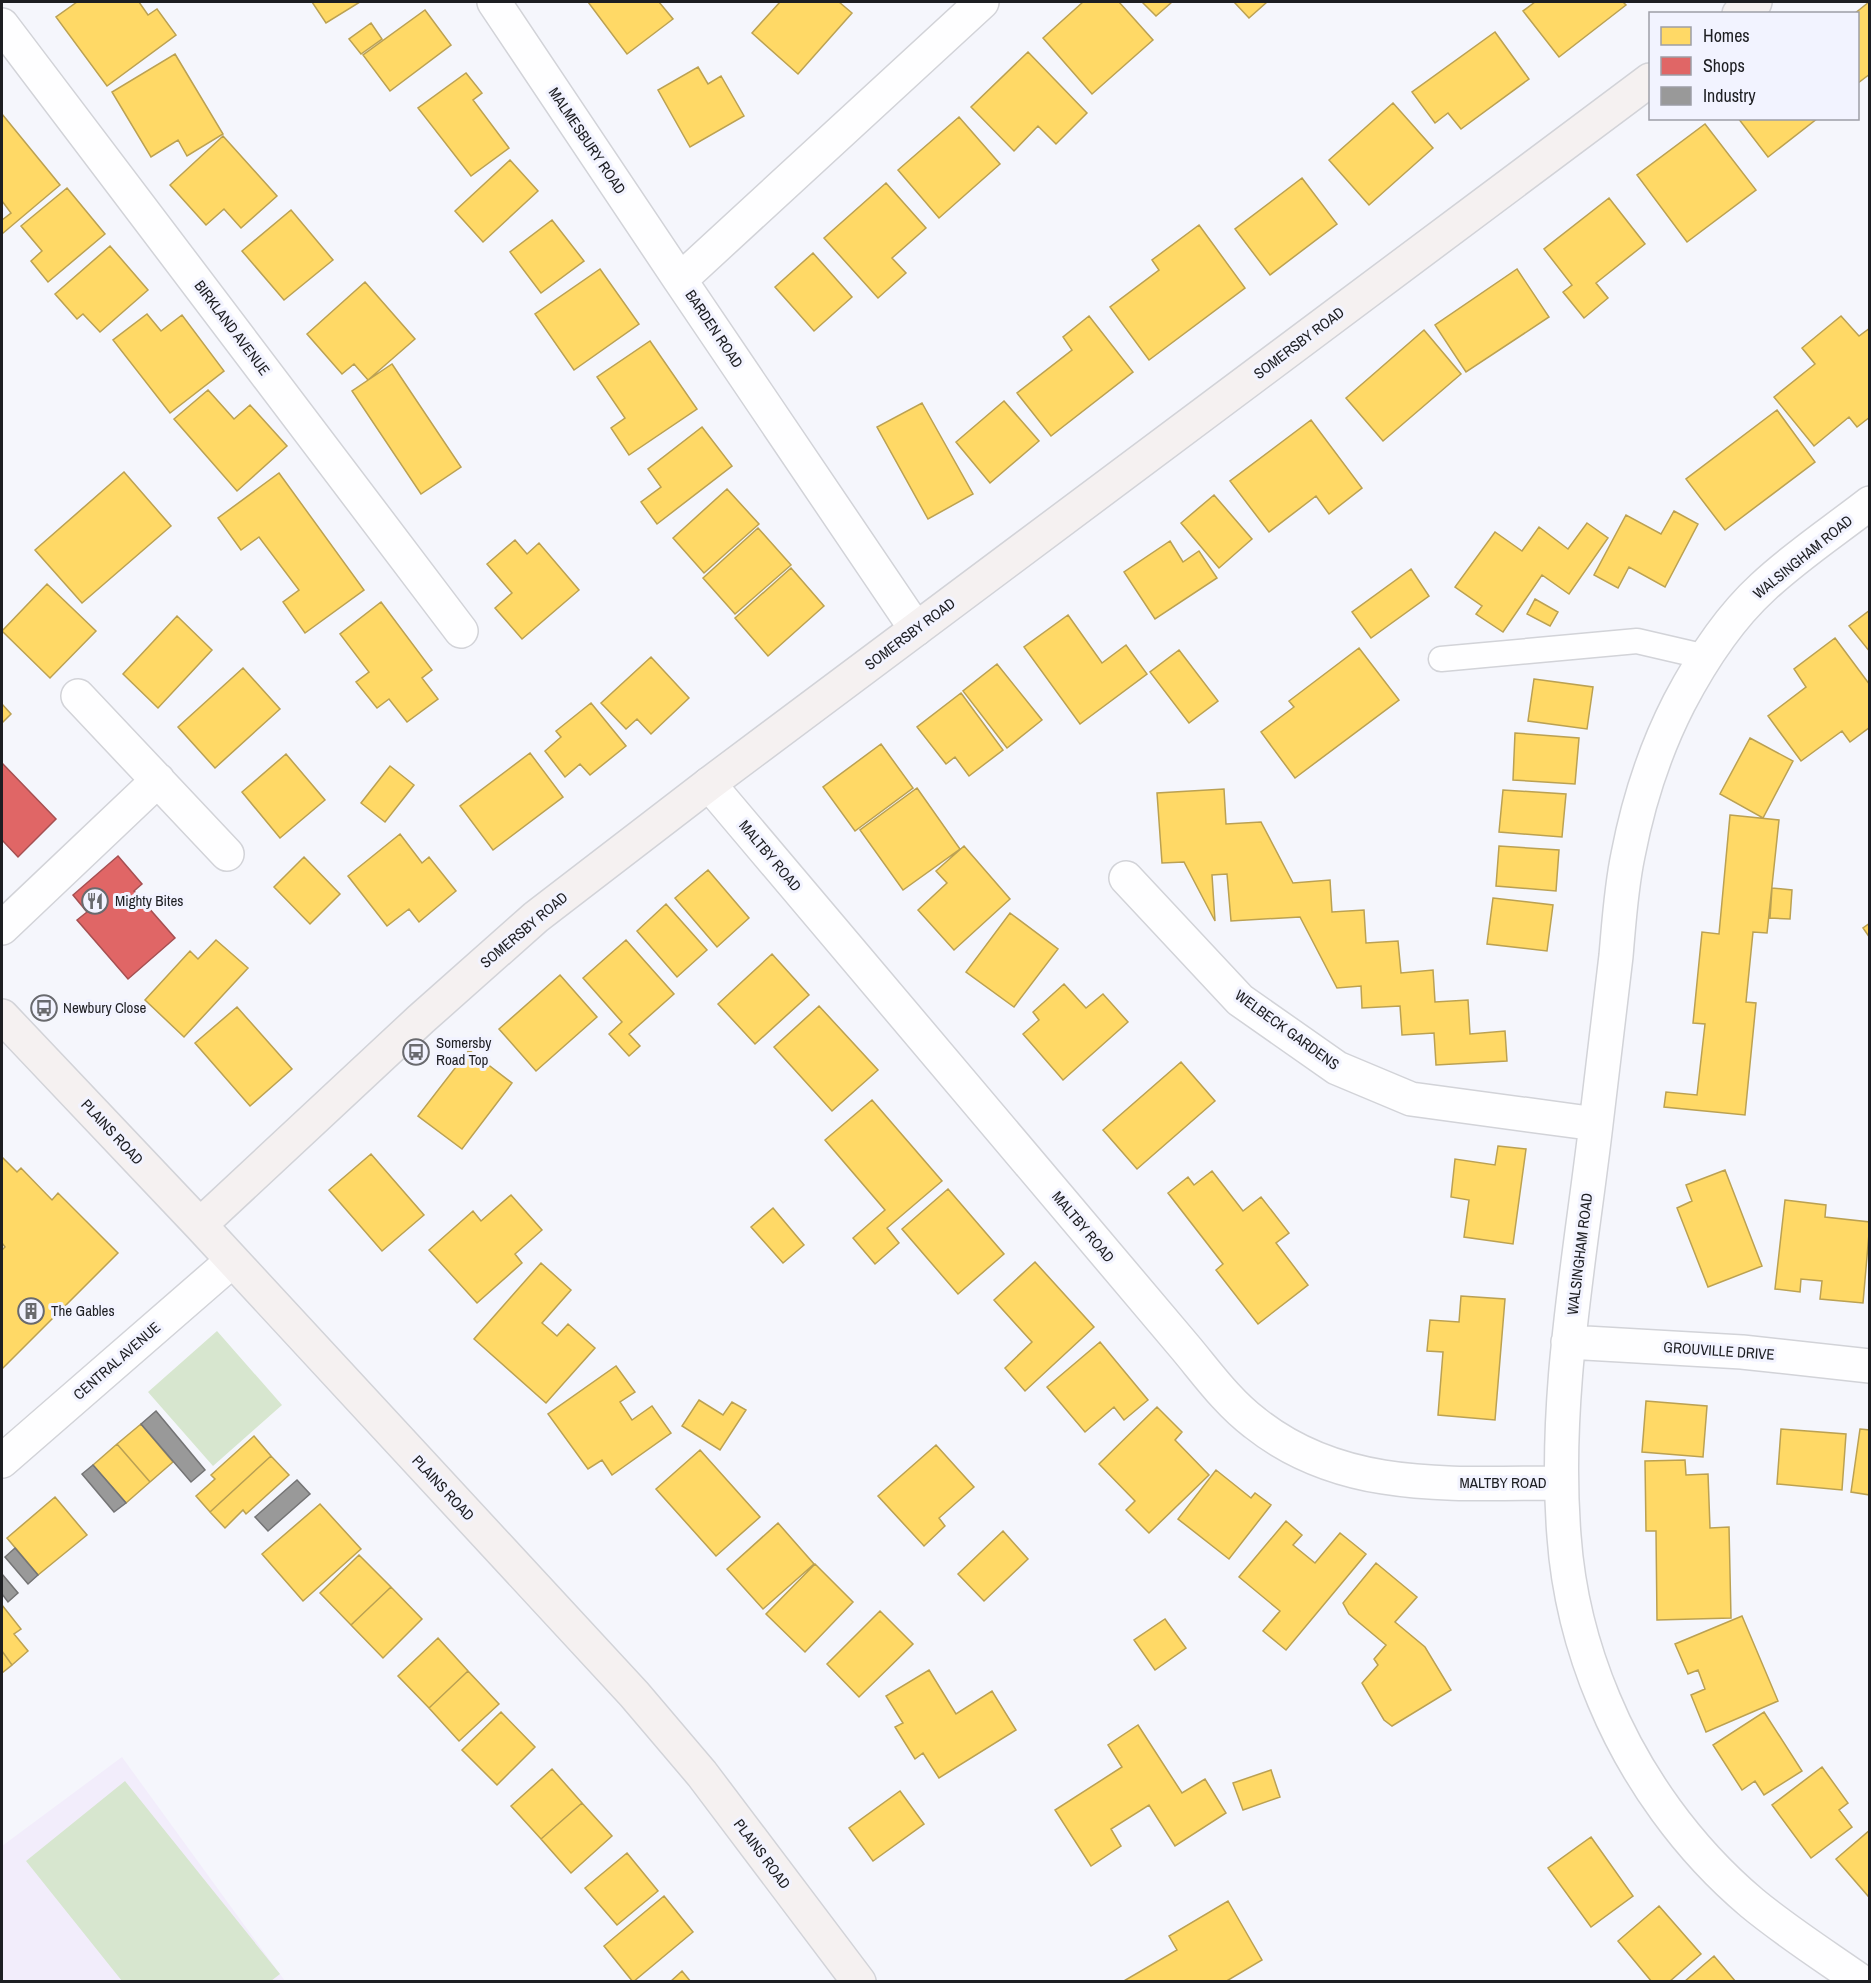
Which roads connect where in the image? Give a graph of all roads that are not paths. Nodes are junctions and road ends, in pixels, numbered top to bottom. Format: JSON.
{"nodes":[{"id":1,"x":494,"y":2,"type":"edge"},
{"id":2,"x":982,"y":2,"type":"edge"},
{"id":3,"x":1755,"y":2,"type":"edge"},
{"id":4,"x":1742,"y":12,"type":"edge"},
{"id":5,"x":2,"y":25,"type":"edge"},
{"id":6,"x":1649,"y":81,"type":"edge"},
{"id":7,"x":680,"y":280,"type":"junction"},
{"id":8,"x":1869,"y":504,"type":"edge"},
{"id":9,"x":916,"y":629,"type":"junction"},
{"id":10,"x":461,"y":631,"type":"dead end"},
{"id":11,"x":1706,"y":657,"type":"junction"},
{"id":12,"x":1442,"y":659,"type":"dead end"},
{"id":13,"x":78,"y":696,"type":"dead end"},
{"id":14,"x":158,"y":780,"type":"junction"},
{"id":15,"x":709,"y":784,"type":"junction"},
{"id":16,"x":228,"y":854,"type":"dead end"},
{"id":17,"x":1126,"y":878,"type":"dead end"},
{"id":18,"x":2,"y":928,"type":"edge"},
{"id":19,"x":2,"y":1016,"type":"edge"},
{"id":20,"x":1596,"y":1124,"type":"junction"},
{"id":21,"x":200,"y":1225,"type":"junction"},
{"id":22,"x":232,"y":1261,"type":"junction"},
{"id":23,"x":1568,"y":1342,"type":"junction"},
{"id":24,"x":1869,"y":1366,"type":"edge"},
{"id":25,"x":2,"y":1461,"type":"edge"},
{"id":26,"x":1561,"y":1483,"type":"junction"},
{"id":27,"x":859,"y":1982,"type":"edge"},
{"id":28,"x":1862,"y":1982,"type":"edge"}],
"edges":[{"from":1,"to":7,"type":"street","name":"MALMESBURY ROAD"},
{"from":2,"to":7,"type":"street","name":"BARDEN ROAD"},
{"from":3,"to":4,"type":"street"},
{"from":5,"to":10,"type":"street","name":"BIRKLAND AVENUE"},
{"from":6,"to":9,"type":"street","name":"SOMERSBY ROAD"},
{"from":7,"to":9,"type":"street","name":"BARDEN ROAD"},
{"from":8,"to":11,"type":"street","name":"WALSINGHAM ROAD"},
{"from":9,"to":15,"type":"street","name":"SOMERSBY ROAD"},
{"from":11,"to":12,"type":"lane"},
{"from":11,"to":20,"type":"street","name":"WALSINGHAM ROAD"},
{"from":13,"to":14,"type":"street"},
{"from":14,"to":16,"type":"street"},
{"from":14,"to":18,"type":"street"},
{"from":15,"to":21,"type":"street","name":"SOMERSBY ROAD"},
{"from":15,"to":26,"type":"street","name":"MALTBY ROAD"},
{"from":17,"to":20,"type":"street","name":"WELBECK GARDENS"},
{"from":19,"to":21,"type":"street","name":"PLAINS ROAD"},
{"from":20,"to":23,"type":"street","name":"WALSINGHAM ROAD"},
{"from":21,"to":22,"type":"street","name":"PLAINS ROAD"},
{"from":22,"to":25,"type":"street","name":"CENTRAL AVENUE"},
{"from":22,"to":27,"type":"street","name":"PLAINS ROAD"},
{"from":23,"to":24,"type":"street","name":"GROUVILLE DRIVE"},
{"from":23,"to":26,"type":"street","name":"WALSINGHAM ROAD"},
{"from":26,"to":28,"type":"street","name":"WALSINGHAM ROAD"}]}
